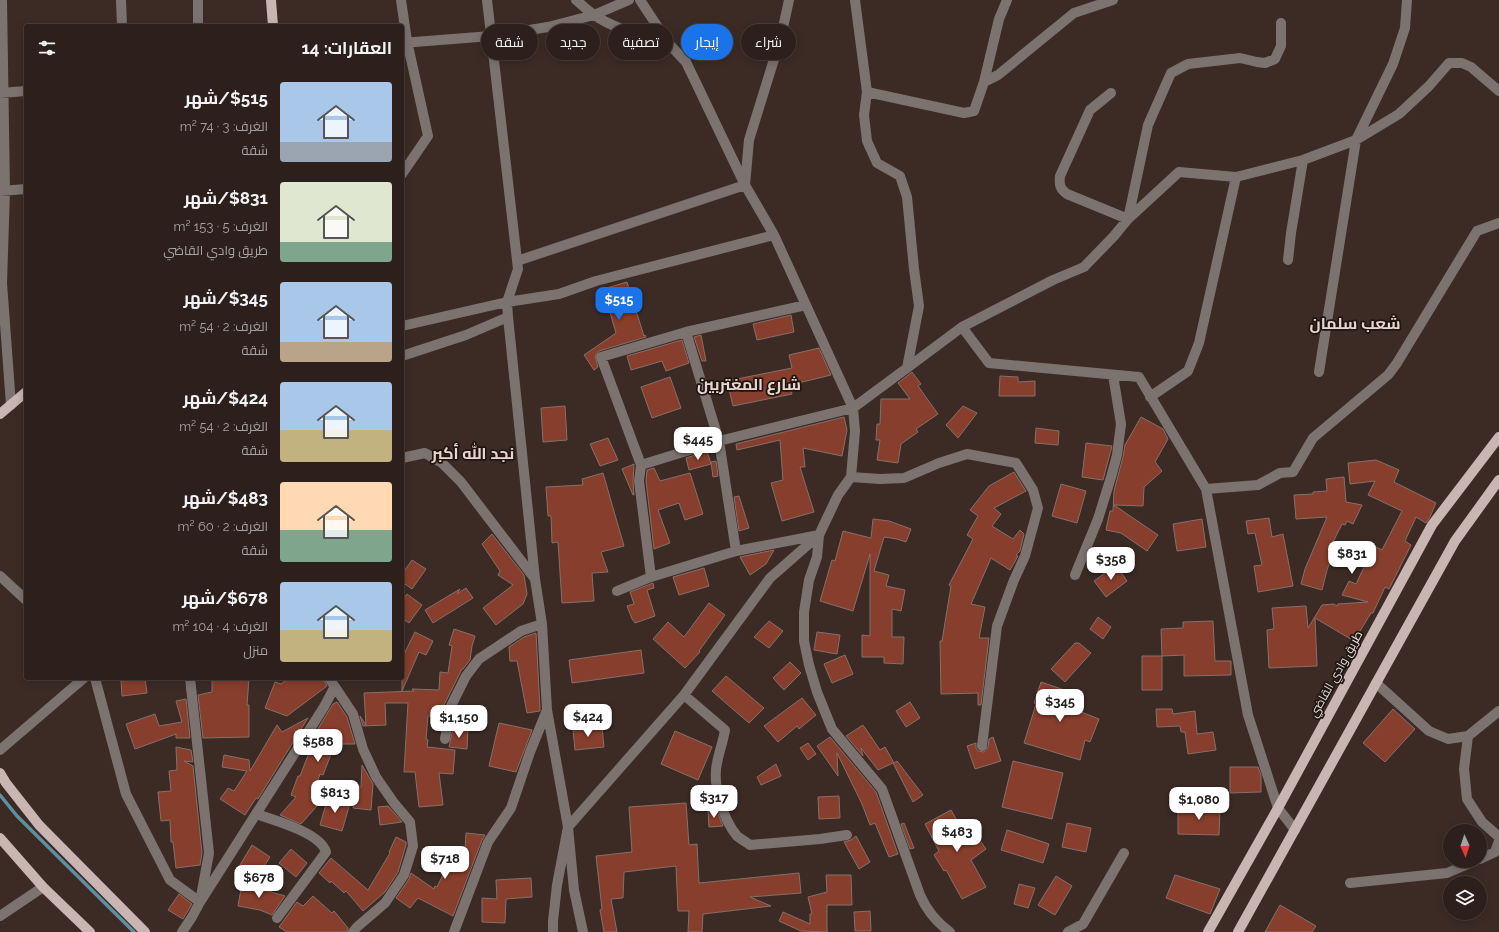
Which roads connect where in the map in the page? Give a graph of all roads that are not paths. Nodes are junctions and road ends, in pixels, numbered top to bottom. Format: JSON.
{"nodes":[{"id":1,"x":2,"y":0,"type":"edge"},
{"id":2,"x":121,"y":0,"type":"edge"},
{"id":3,"x":198,"y":0,"type":"edge"},
{"id":4,"x":271,"y":0,"type":"edge"},
{"id":5,"x":401,"y":0,"type":"edge"},
{"id":6,"x":487,"y":0,"type":"edge"},
{"id":7,"x":576,"y":0,"type":"edge"},
{"id":8,"x":629,"y":0,"type":"edge"},
{"id":9,"x":640,"y":0,"type":"edge"},
{"id":10,"x":789,"y":0,"type":"edge"},
{"id":11,"x":855,"y":0,"type":"edge"},
{"id":12,"x":1007,"y":0,"type":"edge"},
{"id":13,"x":1113,"y":0,"type":"edge"},
{"id":14,"x":1407,"y":0,"type":"edge"},
{"id":15,"x":594,"y":15,"type":"junction"},
{"id":16,"x":1281,"y":22,"type":"dead end"},
{"id":17,"x":122,"y":24,"type":"edge"},
{"id":18,"x":198,"y":24,"type":"edge"},
{"id":19,"x":272,"y":24,"type":"edge"},
{"id":20,"x":403,"y":24,"type":"edge"},
{"id":21,"x":490,"y":24,"type":"edge"},
{"id":22,"x":611,"y":24,"type":"edge"},
{"id":23,"x":656,"y":24,"type":"edge"},
{"id":24,"x":538,"y":29,"type":"edge"},
{"id":25,"x":404,"y":32,"type":"edge"},
{"id":26,"x":481,"y":37,"type":"edge"},
{"id":27,"x":405,"y":42,"type":"edge"},
{"id":28,"x":673,"y":47,"type":"edge"},
{"id":29,"x":494,"y":60,"type":"edge"},
{"id":30,"x":984,"y":82,"type":"junction"},
{"id":31,"x":24,"y":91,"type":"edge"},
{"id":32,"x":1499,"y":91,"type":"edge"},
{"id":33,"x":867,"y":92,"type":"junction"},
{"id":34,"x":1,"y":93,"type":"edge"},
{"id":35,"x":1110,"y":93,"type":"dead end"},
{"id":36,"x":1356,"y":140,"type":"junction"},
{"id":37,"x":1303,"y":160,"type":"junction"},
{"id":38,"x":404,"y":171,"type":"edge"},
{"id":39,"x":1236,"y":177,"type":"junction"},
{"id":40,"x":745,"y":185,"type":"junction"},
{"id":41,"x":24,"y":189,"type":"edge"},
{"id":42,"x":3,"y":191,"type":"edge"},
{"id":43,"x":1128,"y":219,"type":"junction"},
{"id":44,"x":1499,"y":222,"type":"edge"},
{"id":45,"x":774,"y":235,"type":"junction"},
{"id":46,"x":1288,"y":260,"type":"dead end"},
{"id":47,"x":517,"y":261,"type":"junction"},
{"id":48,"x":1,"y":283,"type":"edge"},
{"id":49,"x":506,"y":302,"type":"junction"},
{"id":50,"x":806,"y":305,"type":"junction"},
{"id":51,"x":508,"y":317,"type":"junction"},
{"id":52,"x":404,"y":326,"type":"edge"},
{"id":53,"x":962,"y":326,"type":"junction"},
{"id":54,"x":686,"y":332,"type":"junction"},
{"id":55,"x":404,"y":355,"type":"edge"},
{"id":56,"x":907,"y":368,"type":"junction"},
{"id":57,"x":1319,"y":372,"type":"dead end"},
{"id":58,"x":1113,"y":375,"type":"junction"},
{"id":59,"x":24,"y":394,"type":"edge"},
{"id":60,"x":1150,"y":397,"type":"junction"},
{"id":61,"x":11,"y":405,"type":"junction"},
{"id":62,"x":853,"y":408,"type":"junction"},
{"id":63,"x":0,"y":414,"type":"edge"},
{"id":64,"x":1499,"y":437,"type":"edge"},
{"id":65,"x":718,"y":441,"type":"junction"},
{"id":66,"x":404,"y":458,"type":"edge"},
{"id":67,"x":640,"y":465,"type":"junction"},
{"id":68,"x":852,"y":477,"type":"junction"},
{"id":69,"x":1499,"y":480,"type":"edge"},
{"id":70,"x":1206,"y":489,"type":"junction"},
{"id":71,"x":820,"y":535,"type":"junction"},
{"id":72,"x":736,"y":551,"type":"junction"},
{"id":73,"x":1076,"y":575,"type":"dead end"},
{"id":74,"x":0,"y":576,"type":"edge"},
{"id":75,"x":651,"y":577,"type":"junction"},
{"id":76,"x":535,"y":579,"type":"junction"},
{"id":77,"x":617,"y":591,"type":"dead end"},
{"id":78,"x":24,"y":598,"type":"edge"},
{"id":79,"x":542,"y":624,"type":"junction"},
{"id":80,"x":82,"y":680,"type":"edge"},
{"id":81,"x":96,"y":680,"type":"edge"},
{"id":82,"x":190,"y":680,"type":"edge"},
{"id":83,"x":330,"y":680,"type":"edge"},
{"id":84,"x":1376,"y":683,"type":"junction"},
{"id":85,"x":334,"y":688,"type":"junction"},
{"id":86,"x":684,"y":695,"type":"junction"},
{"id":87,"x":547,"y":710,"type":"junction"},
{"id":88,"x":1499,"y":711,"type":"edge"},
{"id":89,"x":1468,"y":736,"type":"junction"},
{"id":90,"x":445,"y":739,"type":"dead end"},
{"id":91,"x":982,"y":746,"type":"dead end"},
{"id":92,"x":0,"y":750,"type":"edge"},
{"id":93,"x":0,"y":773,"type":"edge"},
{"id":94,"x":1278,"y":808,"type":"junction"},
{"id":95,"x":256,"y":814,"type":"junction"},
{"id":96,"x":568,"y":827,"type":"junction"},
{"id":97,"x":1294,"y":830,"type":"junction"},
{"id":98,"x":847,"y":835,"type":"dead end"},
{"id":99,"x":1499,"y":837,"type":"edge"},
{"id":100,"x":0,"y":838,"type":"edge"},
{"id":101,"x":1499,"y":841,"type":"edge"},
{"id":102,"x":1124,"y":853,"type":"dead end"},
{"id":103,"x":1487,"y":856,"type":"edge"},
{"id":104,"x":1459,"y":868,"type":"edge"},
{"id":105,"x":1350,"y":883,"type":"dead end"},
{"id":106,"x":43,"y":888,"type":"junction"},
{"id":107,"x":200,"y":902,"type":"junction"},
{"id":108,"x":0,"y":916,"type":"edge"},
{"id":109,"x":277,"y":918,"type":"dead end"},
{"id":110,"x":456,"y":931,"type":"edge"},
{"id":111,"x":90,"y":932,"type":"edge"},
{"id":112,"x":145,"y":932,"type":"edge"},
{"id":113,"x":182,"y":932,"type":"edge"},
{"id":114,"x":353,"y":932,"type":"edge"},
{"id":115,"x":553,"y":932,"type":"edge"},
{"id":116,"x":583,"y":932,"type":"edge"},
{"id":117,"x":950,"y":932,"type":"edge"},
{"id":118,"x":1068,"y":932,"type":"edge"},
{"id":119,"x":1208,"y":932,"type":"edge"},
{"id":120,"x":1238,"y":932,"type":"edge"}],
"edges":[{"from":1,"to":34,"type":"street"},
{"from":2,"to":17,"type":"street"},
{"from":3,"to":18,"type":"street"},
{"from":4,"to":19,"type":"main road"},
{"from":5,"to":20,"type":"street"},
{"from":6,"to":21,"type":"street"},
{"from":7,"to":15,"type":"street"},
{"from":8,"to":15,"type":"street"},
{"from":9,"to":23,"type":"street"},
{"from":10,"to":40,"type":"street"},
{"from":11,"to":33,"type":"street"},
{"from":12,"to":30,"type":"street"},
{"from":13,"to":30,"type":"street"},
{"from":14,"to":36,"type":"street"},
{"from":15,"to":22,"type":"street"},
{"from":15,"to":24,"type":"street"},
{"from":16,"to":43,"type":"street"},
{"from":25,"to":27,"type":"street"},
{"from":26,"to":27,"type":"street"},
{"from":27,"to":38,"type":"street"},
{"from":28,"to":40,"type":"street"},
{"from":29,"to":47,"type":"street"},
{"from":30,"to":33,"type":"street"},
{"from":31,"to":34,"type":"street"},
{"from":32,"to":36,"type":"street"},
{"from":33,"to":56,"type":"street"},
{"from":34,"to":42,"type":"street"},
{"from":35,"to":43,"type":"street"},
{"from":36,"to":37,"type":"street"},
{"from":36,"to":57,"type":"street"},
{"from":37,"to":39,"type":"street"},
{"from":37,"to":46,"type":"street"},
{"from":39,"to":43,"type":"street"},
{"from":39,"to":60,"type":"street"},
{"from":40,"to":45,"type":"street"},
{"from":40,"to":47,"type":"street"},
{"from":41,"to":42,"type":"street"},
{"from":42,"to":48,"type":"street"},
{"from":43,"to":53,"type":"street"},
{"from":44,"to":70,"type":"street"},
{"from":45,"to":49,"type":"street"},
{"from":45,"to":50,"type":"street"},
{"from":47,"to":49,"type":"street"},
{"from":48,"to":61,"type":"street"},
{"from":49,"to":51,"type":"street"},
{"from":49,"to":52,"type":"street"},
{"from":50,"to":54,"type":"street"},
{"from":50,"to":62,"type":"street"},
{"from":51,"to":55,"type":"street"},
{"from":51,"to":76,"type":"street"},
{"from":53,"to":56,"type":"street"},
{"from":53,"to":58,"type":"street"},
{"from":54,"to":65,"type":"street"},
{"from":54,"to":67,"type":"street"},
{"from":56,"to":62,"type":"street"},
{"from":58,"to":60,"type":"street"},
{"from":58,"to":73,"type":"street"},
{"from":59,"to":61,"type":"main road"},
{"from":60,"to":70,"type":"street"},
{"from":61,"to":63,"type":"main road"},
{"from":62,"to":65,"type":"street"},
{"from":62,"to":68,"type":"street"},
{"from":64,"to":94,"type":"main road","name":"طريق وادي القاضي"},
{"from":65,"to":67,"type":"street"},
{"from":65,"to":72,"type":"street"},
{"from":66,"to":76,"type":"street"},
{"from":67,"to":75,"type":"street"},
{"from":68,"to":71,"type":"street"},
{"from":68,"to":91,"type":"street"},
{"from":69,"to":84,"type":"main road"},
{"from":70,"to":94,"type":"street"},
{"from":71,"to":72,"type":"street"},
{"from":71,"to":86,"type":"street"},
{"from":71,"to":117,"type":"street"},
{"from":72,"to":75,"type":"street"},
{"from":74,"to":78,"type":"street"},
{"from":75,"to":77,"type":"street"},
{"from":76,"to":79,"type":"street"},
{"from":79,"to":87,"type":"street"},
{"from":79,"to":90,"type":"street"},
{"from":80,"to":92,"type":"street"},
{"from":81,"to":107,"type":"street"},
{"from":82,"to":107,"type":"street"},
{"from":83,"to":85,"type":"street"},
{"from":84,"to":89,"type":"street"},
{"from":84,"to":97,"type":"main road"},
{"from":85,"to":95,"type":"street"},
{"from":85,"to":114,"type":"street"},
{"from":86,"to":96,"type":"street"},
{"from":86,"to":98,"type":"street"},
{"from":87,"to":96,"type":"street"},
{"from":87,"to":110,"type":"street"},
{"from":88,"to":89,"type":"street"},
{"from":89,"to":99,"type":"street"},
{"from":93,"to":112,"type":"main road"},
{"from":94,"to":97,"type":"street"},
{"from":94,"to":119,"type":"main road","name":"طريق وادي القاضي"},
{"from":95,"to":107,"type":"street"},
{"from":95,"to":109,"type":"street"},
{"from":96,"to":115,"type":"street"},
{"from":96,"to":116,"type":"street"},
{"from":97,"to":120,"type":"main road"},
{"from":100,"to":106,"type":"main road"},
{"from":101,"to":103,"type":"street"},
{"from":102,"to":118,"type":"street"},
{"from":104,"to":105,"type":"street"},
{"from":106,"to":108,"type":"street"},
{"from":106,"to":111,"type":"main road"},
{"from":107,"to":113,"type":"street"}]}
